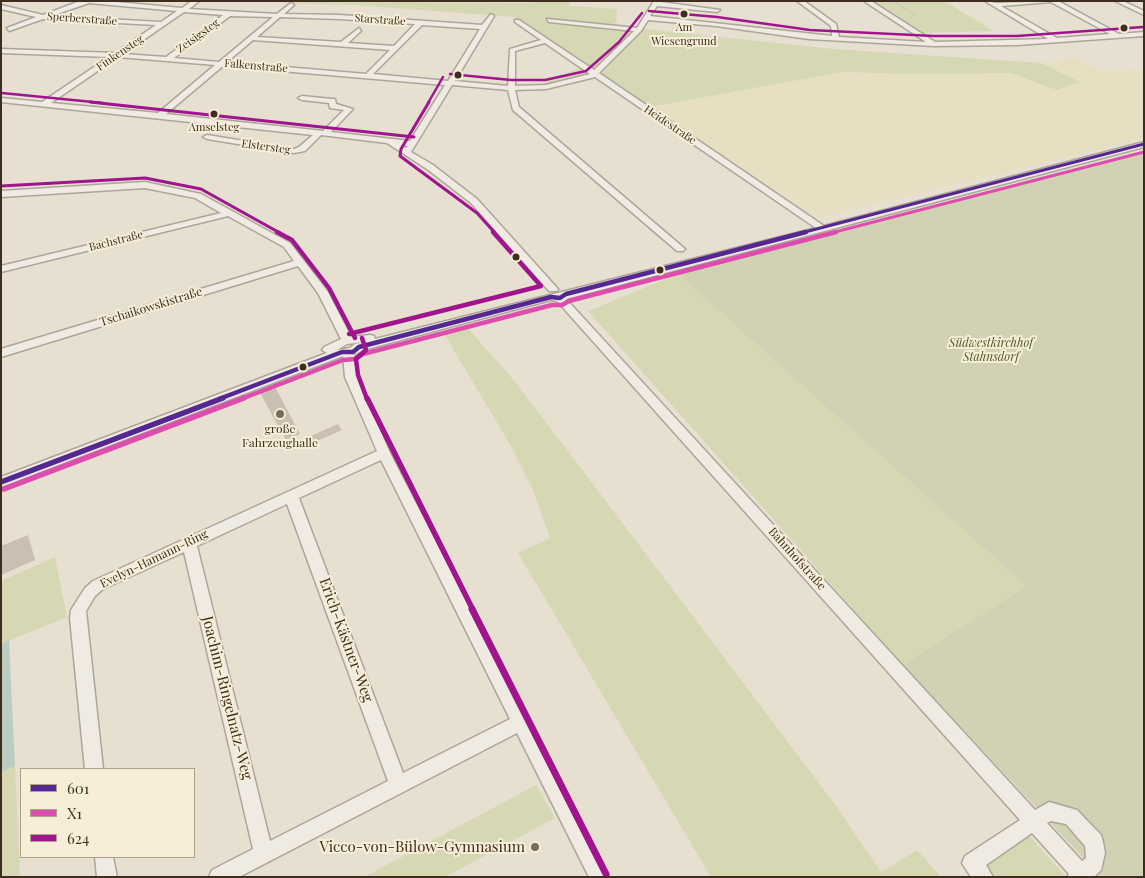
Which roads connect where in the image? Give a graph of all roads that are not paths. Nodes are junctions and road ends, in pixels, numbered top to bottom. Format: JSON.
{"nodes":[{"id":1,"x":196,"y":1,"type":"edge"},
{"id":2,"x":800,"y":1,"type":"edge"},
{"id":3,"x":867,"y":1,"type":"edge"},
{"id":4,"x":988,"y":1,"type":"edge"},
{"id":5,"x":1051,"y":1,"type":"edge"},
{"id":6,"x":1118,"y":1,"type":"edge"},
{"id":7,"x":85,"y":2,"type":"edge"},
{"id":8,"x":656,"y":3,"type":"edge"},
{"id":9,"x":291,"y":5,"type":"dead end"},
{"id":10,"x":997,"y":5,"type":"junction"},
{"id":11,"x":1,"y":7,"type":"edge"},
{"id":12,"x":717,"y":10,"type":"dead end"},
{"id":13,"x":183,"y":11,"type":"junction"},
{"id":14,"x":230,"y":14,"type":"junction"},
{"id":15,"x":1144,"y":14,"type":"edge"},
{"id":16,"x":278,"y":16,"type":"junction"},
{"id":17,"x":491,"y":16,"type":"dead end"},
{"id":18,"x":46,"y":18,"type":"junction"},
{"id":19,"x":648,"y":18,"type":"junction"},
{"id":20,"x":549,"y":20,"type":"dead end"},
{"id":21,"x":516,"y":21,"type":"dead end"},
{"id":22,"x":420,"y":23,"type":"junction"},
{"id":23,"x":163,"y":24,"type":"junction"},
{"id":24,"x":483,"y":27,"type":"junction"},
{"id":25,"x":10,"y":29,"type":"dead end"},
{"id":26,"x":359,"y":30,"type":"dead end"},
{"id":27,"x":640,"y":30,"type":"junction"},
{"id":28,"x":1144,"y":34,"type":"edge"},
{"id":29,"x":1118,"y":36,"type":"junction"},
{"id":30,"x":251,"y":38,"type":"junction"},
{"id":31,"x":836,"y":39,"type":"junction"},
{"id":32,"x":1055,"y":40,"type":"junction"},
{"id":33,"x":544,"y":41,"type":"junction"},
{"id":34,"x":343,"y":44,"type":"junction"},
{"id":35,"x":934,"y":44,"type":"junction"},
{"id":36,"x":396,"y":48,"type":"junction"},
{"id":37,"x":1,"y":51,"type":"edge"},
{"id":38,"x":116,"y":55,"type":"junction"},
{"id":39,"x":168,"y":59,"type":"junction"},
{"id":40,"x":222,"y":63,"type":"junction"},
{"id":41,"x":594,"y":74,"type":"junction"},
{"id":42,"x":369,"y":75,"type":"junction"},
{"id":43,"x":450,"y":81,"type":"junction"},
{"id":44,"x":511,"y":88,"type":"junction"},
{"id":45,"x":302,"y":98,"type":"dead end"},
{"id":46,"x":1,"y":100,"type":"edge"},
{"id":47,"x":44,"y":104,"type":"junction"},
{"id":48,"x":160,"y":115,"type":"junction"},
{"id":49,"x":226,"y":122,"type":"junction"},
{"id":50,"x":322,"y":134,"type":"junction"},
{"id":51,"x":388,"y":141,"type":"junction"},
{"id":52,"x":413,"y":144,"type":"junction"},
{"id":53,"x":1144,"y":144,"type":"edge"},
{"id":54,"x":407,"y":153,"type":"junction"},
{"id":55,"x":1,"y":194,"type":"edge"},
{"id":56,"x":231,"y":213,"type":"junction"},
{"id":57,"x":820,"y":227,"type":"junction"},
{"id":58,"x":680,"y":249,"type":"dead end"},
{"id":59,"x":300,"y":262,"type":"junction"},
{"id":60,"x":1,"y":269,"type":"edge"},
{"id":61,"x":557,"y":293,"type":"junction"},
{"id":62,"x":349,"y":347,"type":"junction"},
{"id":63,"x":1,"y":353,"type":"edge"},
{"id":64,"x":384,"y":453,"type":"junction"},
{"id":65,"x":1,"y":474,"type":"edge"},
{"id":66,"x":1,"y":482,"type":"edge"},
{"id":67,"x":291,"y":496,"type":"junction"},
{"id":68,"x":189,"y":542,"type":"junction"},
{"id":69,"x":521,"y":722,"type":"junction"},
{"id":70,"x":94,"y":768,"type":"edge"},
{"id":71,"x":399,"y":785,"type":"junction"},
{"id":72,"x":1033,"y":821,"type":"junction"},
{"id":73,"x":264,"y":854,"type":"junction"},
{"id":74,"x":104,"y":858,"type":"edge"},
{"id":75,"x":1080,"y":876,"type":"edge"},
{"id":76,"x":107,"y":877,"type":"edge"},
{"id":77,"x":219,"y":877,"type":"edge"},
{"id":78,"x":599,"y":877,"type":"edge"},
{"id":79,"x":983,"y":877,"type":"edge"}],
"edges":[{"from":1,"to":13,"type":"street","name":"Finkensteg"},
{"from":2,"to":31,"type":"street"},
{"from":3,"to":35,"type":"street"},
{"from":4,"to":10,"type":"street"},
{"from":5,"to":10,"type":"street"},
{"from":5,"to":29,"type":"street"},
{"from":6,"to":15,"type":"street"},
{"from":7,"to":13,"type":"street","name":"Starstraße"},
{"from":7,"to":18,"type":"street"},
{"from":8,"to":12,"type":"street"},
{"from":8,"to":19,"type":"street"},
{"from":9,"to":16,"type":"street"},
{"from":10,"to":32,"type":"street"},
{"from":11,"to":18,"type":"street","name":"Sperberstraße"},
{"from":13,"to":14,"type":"street","name":"Starstraße"},
{"from":13,"to":23,"type":"street","name":"Finkensteg"},
{"from":14,"to":16,"type":"street","name":"Starstraße"},
{"from":14,"to":39,"type":"street","name":"Zeisigsteg"},
{"from":16,"to":22,"type":"street","name":"Starstraße"},
{"from":16,"to":30,"type":"street"},
{"from":17,"to":24,"type":"street"},
{"from":18,"to":23,"type":"street","name":"Sperberstraße"},
{"from":18,"to":25,"type":"street"},
{"from":19,"to":27,"type":"street"},
{"from":19,"to":31,"type":"street"},
{"from":20,"to":27,"type":"street"},
{"from":21,"to":33,"type":"street","name":"Heidestraße"},
{"from":22,"to":24,"type":"street","name":"Starstraße"},
{"from":22,"to":36,"type":"street"},
{"from":23,"to":38,"type":"street","name":"Finkensteg"},
{"from":24,"to":43,"type":"street"},
{"from":26,"to":34,"type":"street"},
{"from":27,"to":41,"type":"street"},
{"from":28,"to":29,"type":"street"},
{"from":29,"to":32,"type":"street"},
{"from":30,"to":34,"type":"street"},
{"from":30,"to":40,"type":"street"},
{"from":31,"to":35,"type":"street"},
{"from":32,"to":35,"type":"street"},
{"from":33,"to":41,"type":"street","name":"Heidestraße"},
{"from":33,"to":44,"type":"street"},
{"from":34,"to":36,"type":"street"},
{"from":36,"to":42,"type":"street"},
{"from":37,"to":38,"type":"street","name":"Falkenstraße"},
{"from":38,"to":39,"type":"street","name":"Falkenstraße"},
{"from":38,"to":47,"type":"street","name":"Finkensteg"},
{"from":39,"to":40,"type":"street","name":"Falkenstraße"},
{"from":40,"to":42,"type":"street","name":"Falkenstraße"},
{"from":40,"to":48,"type":"street"},
{"from":41,"to":44,"type":"street","name":"Falkenstraße"},
{"from":41,"to":57,"type":"street","name":"Heidestraße"},
{"from":42,"to":43,"type":"street","name":"Falkenstraße"},
{"from":43,"to":44,"type":"street","name":"Falkenstraße"},
{"from":43,"to":52,"type":"street"},
{"from":44,"to":58,"type":"street"},
{"from":45,"to":50,"type":"street","name":"Elstersteg"},
{"from":46,"to":47,"type":"street","name":"Bahnhofstraße"},
{"from":47,"to":48,"type":"street","name":"Bahnhofstraße"},
{"from":48,"to":49,"type":"street","name":"Bahnhofstraße"},
{"from":49,"to":50,"type":"street","name":"Bahnhofstraße"},
{"from":49,"to":50,"type":"street","name":"Elstersteg"},
{"from":50,"to":51,"type":"street","name":"Bahnhofstraße"},
{"from":51,"to":52,"type":"street"},
{"from":51,"to":54,"type":"street","name":"Bahnhofstraße"},
{"from":52,"to":54,"type":"street"},
{"from":53,"to":57,"type":"street"},
{"from":54,"to":61,"type":"street","name":"Bahnhofstraße"},
{"from":55,"to":56,"type":"street"},
{"from":56,"to":59,"type":"street"},
{"from":56,"to":60,"type":"street","name":"Bachstraße"},
{"from":57,"to":61,"type":"street"},
{"from":59,"to":62,"type":"street"},
{"from":59,"to":63,"type":"street","name":"Tschaikowskistraße"},
{"from":61,"to":62,"type":"street"},
{"from":61,"to":72,"type":"street","name":"Bahnhofstraße"},
{"from":62,"to":64,"type":"street"},
{"from":62,"to":65,"type":"street"},
{"from":62,"to":66,"type":"street"},
{"from":64,"to":67,"type":"street","name":"Evelyn-Hamann-Ring"},
{"from":64,"to":69,"type":"street"},
{"from":67,"to":68,"type":"street","name":"Evelyn-Hamann-Ring"},
{"from":67,"to":71,"type":"street","name":"Erich-Kästner-Weg"},
{"from":68,"to":70,"type":"street","name":"Evelyn-Hamann-Ring"},
{"from":68,"to":73,"type":"street","name":"Joachim-Ringelnatz-Weg"},
{"from":69,"to":71,"type":"street"},
{"from":69,"to":78,"type":"street"},
{"from":71,"to":73,"type":"street"},
{"from":72,"to":75,"type":"street","name":"Bahnhofstraße"},
{"from":72,"to":75,"type":"street","name":"Bahnhofstraße"},
{"from":72,"to":79,"type":"street"},
{"from":73,"to":77,"type":"street"},
{"from":74,"to":76,"type":"street"}]}
